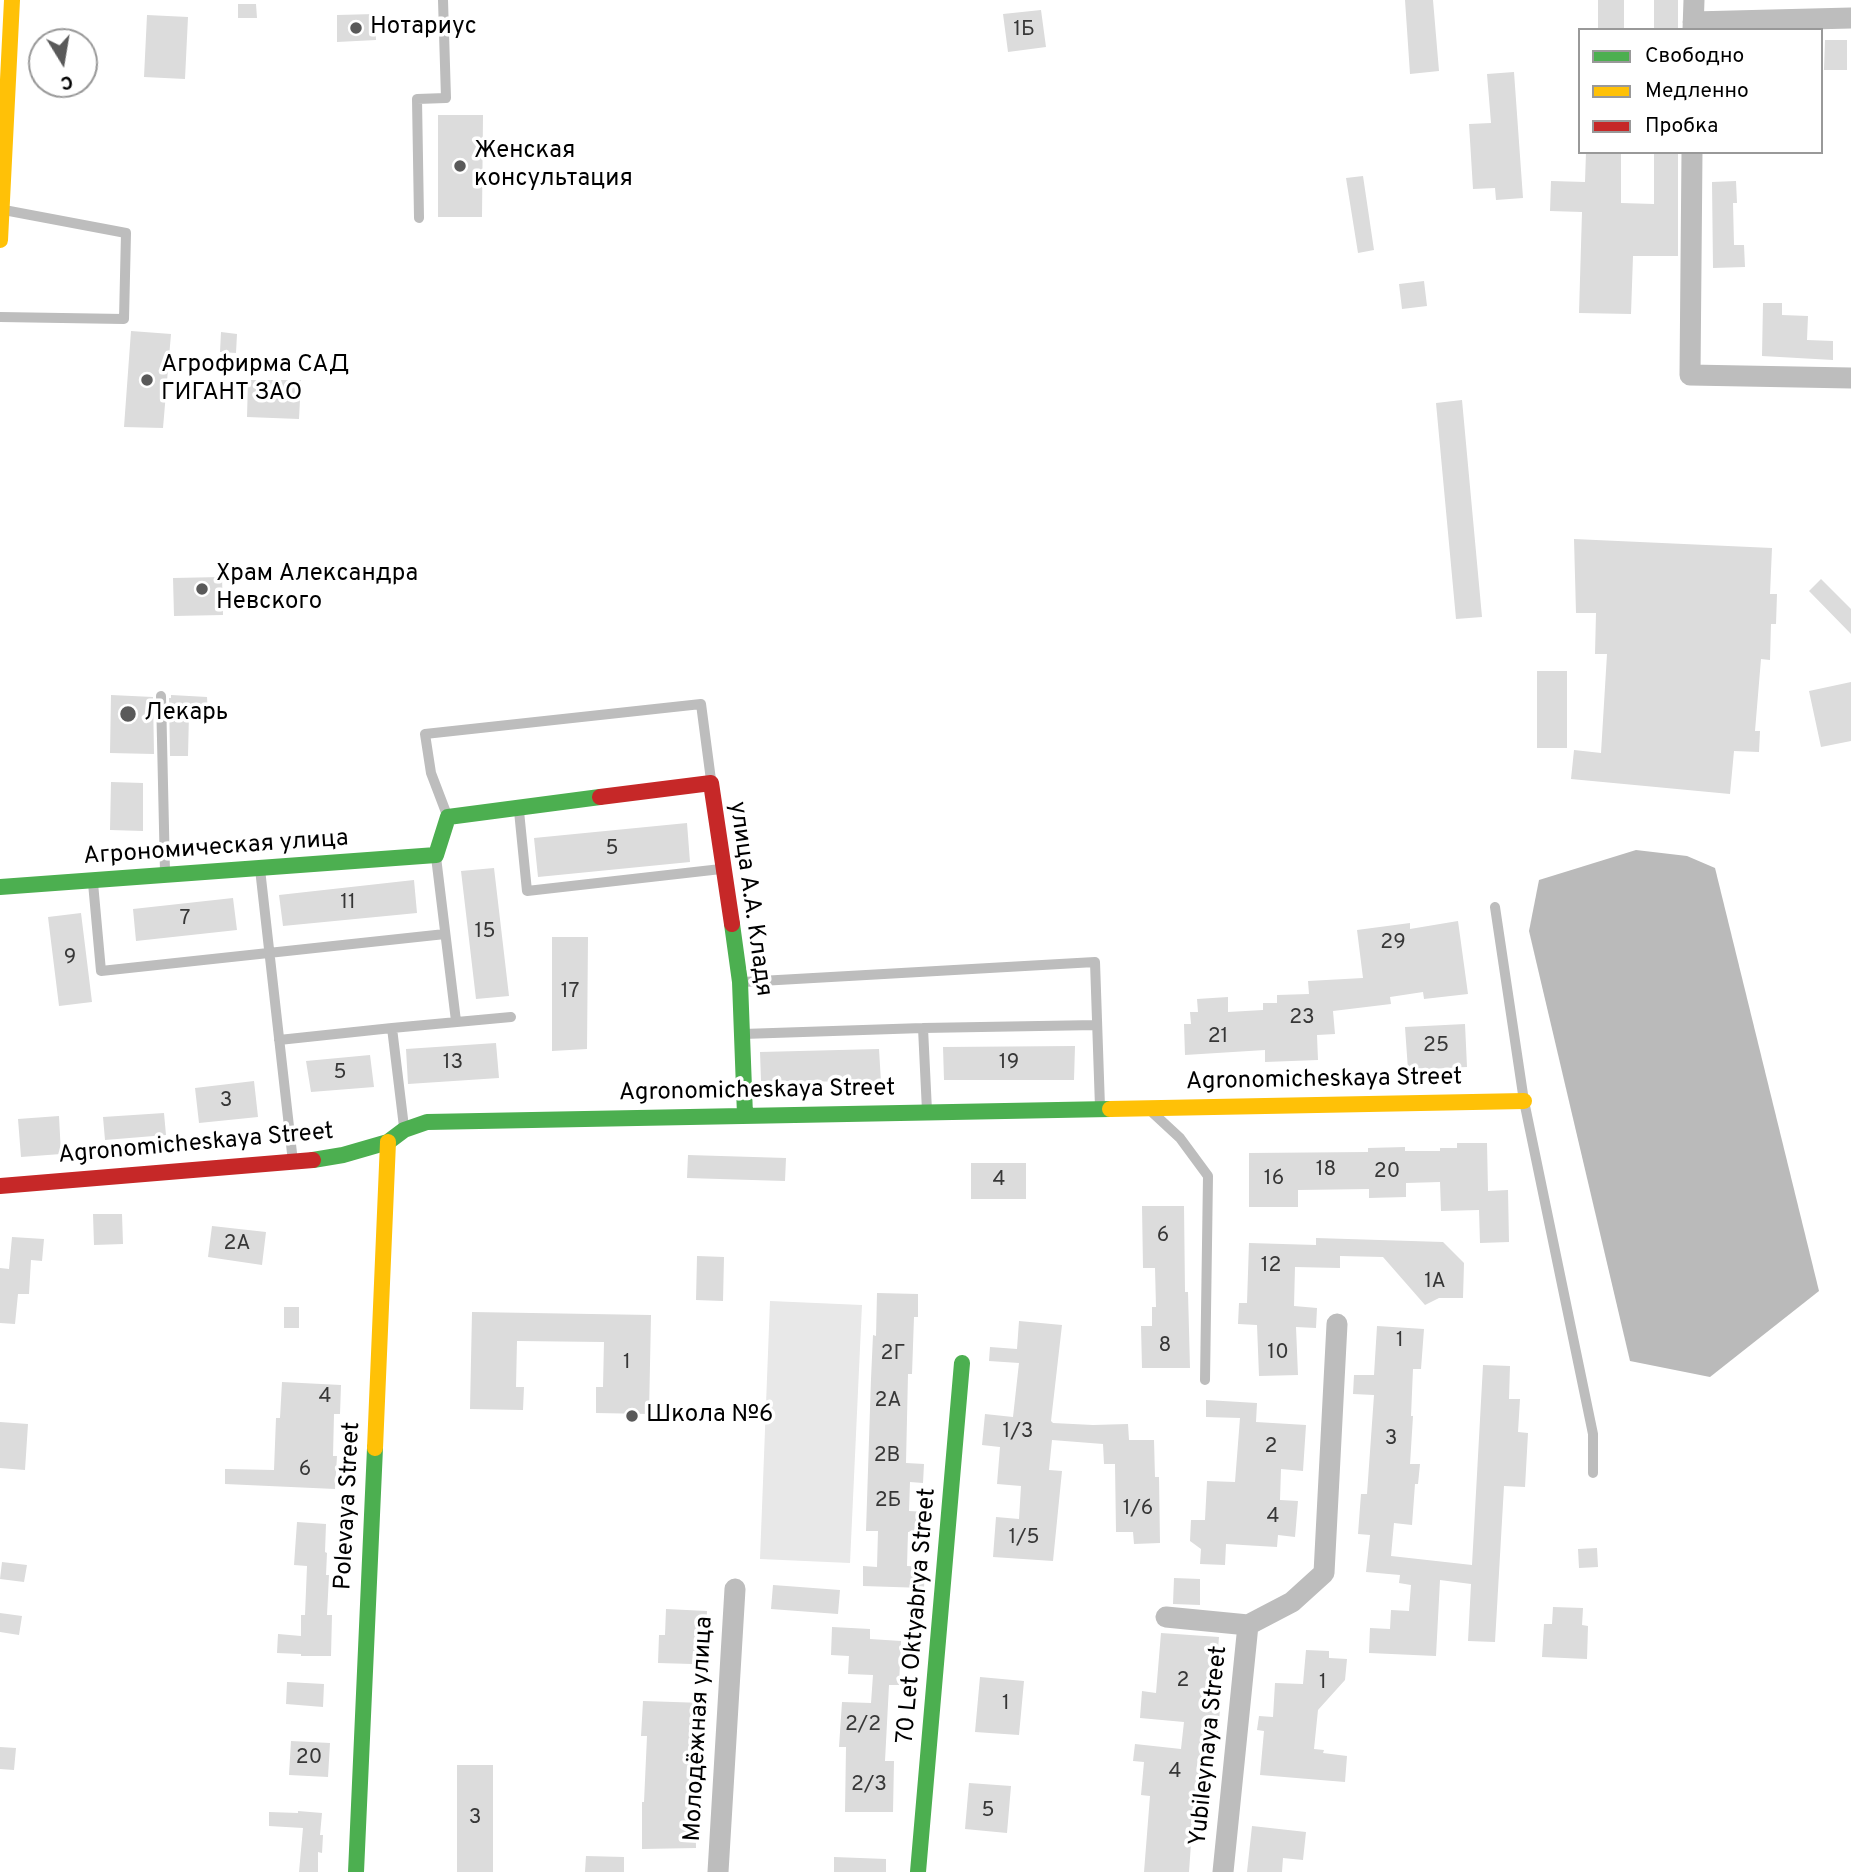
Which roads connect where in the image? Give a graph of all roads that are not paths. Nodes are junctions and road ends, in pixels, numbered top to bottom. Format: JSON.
{"nodes":[{"id":1,"x":12,"y":0,"type":"edge"},
{"id":2,"x":443,"y":0,"type":"edge"},
{"id":3,"x":1693,"y":0,"type":"edge"},
{"id":4,"x":1851,"y":18,"type":"edge"},
{"id":5,"x":1693,"y":26,"type":"edge"},
{"id":6,"x":1692,"y":154,"type":"edge"},
{"id":7,"x":1,"y":209,"type":"edge"},
{"id":8,"x":419,"y":218,"type":"dead end"},
{"id":9,"x":0,"y":240,"type":"edge"},
{"id":10,"x":0,"y":317,"type":"edge"},
{"id":11,"x":1851,"y":379,"type":"edge"},
{"id":12,"x":161,"y":696,"type":"dead end"},
{"id":13,"x":711,"y":783,"type":"junction"},
{"id":14,"x":518,"y":808,"type":"junction"},
{"id":15,"x":448,"y":817,"type":"junction"},
{"id":16,"x":436,"y":855,"type":"junction"},
{"id":17,"x":260,"y":869,"type":"junction"},
{"id":18,"x":723,"y":869,"type":"junction"},
{"id":19,"x":165,"y":875,"type":"junction"},
{"id":20,"x":93,"y":881,"type":"junction"},
{"id":21,"x":0,"y":887,"type":"edge"},
{"id":22,"x":1495,"y":907,"type":"dead end"},
{"id":23,"x":445,"y":934,"type":"junction"},
{"id":24,"x":269,"y":953,"type":"junction"},
{"id":25,"x":740,"y":982,"type":"junction"},
{"id":26,"x":511,"y":1017,"type":"dead end"},
{"id":27,"x":456,"y":1021,"type":"junction"},
{"id":28,"x":1097,"y":1025,"type":"junction"},
{"id":29,"x":392,"y":1028,"type":"junction"},
{"id":30,"x":923,"y":1028,"type":"junction"},
{"id":31,"x":742,"y":1034,"type":"junction"},
{"id":32,"x":279,"y":1040,"type":"junction"},
{"id":33,"x":1524,"y":1101,"type":"junction"},
{"id":34,"x":1100,"y":1107,"type":"junction"},
{"id":35,"x":1145,"y":1107,"type":"junction"},
{"id":36,"x":927,"y":1111,"type":"junction"},
{"id":37,"x":745,"y":1115,"type":"junction"},
{"id":38,"x":404,"y":1130,"type":"junction"},
{"id":39,"x":388,"y":1142,"type":"junction"},
{"id":40,"x":293,"y":1163,"type":"junction"},
{"id":41,"x":0,"y":1186,"type":"edge"},
{"id":42,"x":1337,"y":1324,"type":"dead end"},
{"id":43,"x":962,"y":1363,"type":"dead end"},
{"id":44,"x":1205,"y":1380,"type":"dead end"},
{"id":45,"x":1593,"y":1473,"type":"dead end"},
{"id":46,"x":735,"y":1589,"type":"dead end"},
{"id":47,"x":1166,"y":1617,"type":"dead end"},
{"id":48,"x":1248,"y":1625,"type":"junction"},
{"id":49,"x":356,"y":1872,"type":"edge"},
{"id":50,"x":718,"y":1872,"type":"edge"},
{"id":51,"x":918,"y":1872,"type":"edge"},
{"id":52,"x":1223,"y":1872,"type":"edge"}],
"edges":[{"from":1,"to":7,"type":"street"},
{"from":2,"to":8,"type":"lane"},
{"from":3,"to":5,"type":"street"},
{"from":4,"to":5,"type":"street"},
{"from":6,"to":11,"type":"street"},
{"from":7,"to":9,"type":"street"},
{"from":7,"to":10,"type":"lane"},
{"from":12,"to":19,"type":"lane"},
{"from":13,"to":14,"type":"street","name":"улица А.А. Кладя"},
{"from":13,"to":15,"type":"lane"},
{"from":13,"to":18,"type":"street","name":"улица А.А. Кладя"},
{"from":14,"to":15,"type":"street","name":"улица А.А. Кладя"},
{"from":14,"to":18,"type":"lane"},
{"from":15,"to":16,"type":"street"},
{"from":16,"to":17,"type":"street","name":"Агрономическая улица"},
{"from":16,"to":23,"type":"lane"},
{"from":17,"to":19,"type":"street","name":"Агрономическая улица"},
{"from":17,"to":24,"type":"lane"},
{"from":18,"to":25,"type":"street","name":"улица А.А. Кладя"},
{"from":19,"to":20,"type":"street","name":"Агрономическая улица"},
{"from":20,"to":21,"type":"street","name":"Агрономическая улица"},
{"from":20,"to":24,"type":"lane"},
{"from":22,"to":33,"type":"lane"},
{"from":23,"to":24,"type":"lane"},
{"from":23,"to":27,"type":"lane"},
{"from":24,"to":32,"type":"lane"},
{"from":25,"to":28,"type":"lane"},
{"from":25,"to":31,"type":"street","name":"улица А.А. Кладя"},
{"from":26,"to":27,"type":"lane"},
{"from":27,"to":29,"type":"lane"},
{"from":28,"to":30,"type":"lane"},
{"from":28,"to":34,"type":"lane"},
{"from":29,"to":32,"type":"lane"},
{"from":29,"to":38,"type":"lane"},
{"from":30,"to":31,"type":"lane"},
{"from":30,"to":36,"type":"lane"},
{"from":31,"to":37,"type":"street","name":"улица А.А. Кладя"},
{"from":32,"to":40,"type":"lane"},
{"from":33,"to":35,"type":"street","name":"Agronomicheskaya Street"},
{"from":33,"to":45,"type":"lane"},
{"from":34,"to":35,"type":"street","name":"Agronomicheskaya Street"},
{"from":34,"to":36,"type":"street","name":"Agronomicheskaya Street"},
{"from":35,"to":44,"type":"lane"},
{"from":36,"to":37,"type":"street","name":"Agronomicheskaya Street"},
{"from":37,"to":38,"type":"street","name":"Agronomicheskaya Street"},
{"from":38,"to":39,"type":"street","name":"Agronomicheskaya Street"},
{"from":39,"to":40,"type":"street","name":"Agronomicheskaya Street"},
{"from":39,"to":49,"type":"street","name":"Polevaya Street"},
{"from":40,"to":41,"type":"street","name":"Agronomicheskaya Street"},
{"from":42,"to":48,"type":"street"},
{"from":43,"to":51,"type":"street","name":"70 Let Oktyabrya Street"},
{"from":46,"to":50,"type":"street","name":"Молодёжная улица"},
{"from":47,"to":48,"type":"street"},
{"from":48,"to":52,"type":"street","name":"Yubileynaya Street"}]}
